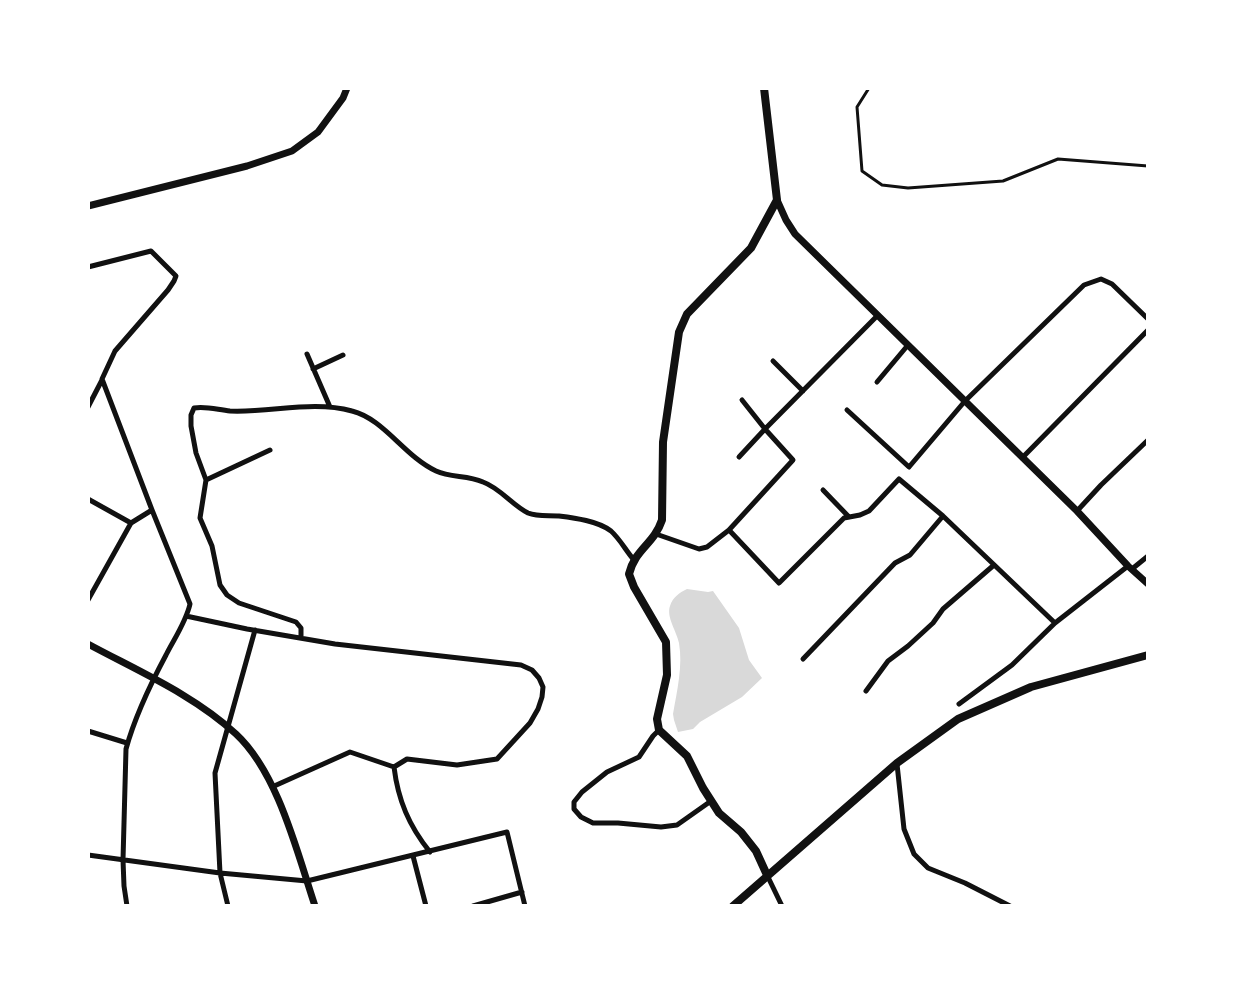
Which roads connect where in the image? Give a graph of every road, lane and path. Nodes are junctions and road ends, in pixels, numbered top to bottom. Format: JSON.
{"nodes":[{"id":1,"x":337,"y":88,"type":"edge"},
{"id":2,"x":347,"y":88,"type":"edge"},
{"id":3,"x":764,"y":88,"type":"edge"},
{"id":4,"x":869,"y":88,"type":"edge"},
{"id":5,"x":343,"y":98,"type":"junction"},
{"id":6,"x":1148,"y":166,"type":"edge"},
{"id":7,"x":777,"y":200,"type":"junction"},
{"id":8,"x":88,"y":206,"type":"edge"},
{"id":9,"x":88,"y":267,"type":"edge"},
{"id":10,"x":878,"y":315,"type":"junction"},
{"id":11,"x":1148,"y":319,"type":"edge"},
{"id":12,"x":1148,"y":330,"type":"edge"},
{"id":13,"x":908,"y":345,"type":"junction"},
{"id":14,"x":307,"y":354,"type":"dead end"},
{"id":15,"x":343,"y":355,"type":"dead end"},
{"id":16,"x":773,"y":361,"type":"dead end"},
{"id":17,"x":313,"y":369,"type":"junction"},
{"id":18,"x":102,"y":379,"type":"junction"},
{"id":19,"x":877,"y":382,"type":"dead end"},
{"id":20,"x":803,"y":391,"type":"junction"},
{"id":21,"x":742,"y":400,"type":"dead end"},
{"id":22,"x":965,"y":401,"type":"junction"},
{"id":23,"x":88,"y":407,"type":"edge"},
{"id":24,"x":330,"y":407,"type":"junction"},
{"id":25,"x":847,"y":410,"type":"dead end"},
{"id":26,"x":765,"y":429,"type":"junction"},
{"id":27,"x":1148,"y":440,"type":"edge"},
{"id":28,"x":270,"y":450,"type":"dead end"},
{"id":29,"x":739,"y":457,"type":"dead end"},
{"id":30,"x":1022,"y":458,"type":"junction"},
{"id":31,"x":206,"y":480,"type":"junction"},
{"id":32,"x":823,"y":490,"type":"dead end"},
{"id":33,"x":88,"y":499,"type":"edge"},
{"id":34,"x":152,"y":510,"type":"junction"},
{"id":35,"x":1077,"y":511,"type":"junction"},
{"id":36,"x":943,"y":516,"type":"junction"},
{"id":37,"x":850,"y":517,"type":"junction"},
{"id":38,"x":131,"y":523,"type":"junction"},
{"id":39,"x":729,"y":530,"type":"junction"},
{"id":40,"x":656,"y":534,"type":"junction"},
{"id":41,"x":1148,"y":556,"type":"edge"},
{"id":42,"x":634,"y":560,"type":"junction"},
{"id":43,"x":994,"y":565,"type":"junction"},
{"id":44,"x":1130,"y":567,"type":"junction"},
{"id":45,"x":1148,"y":584,"type":"edge"},
{"id":46,"x":88,"y":600,"type":"edge"},
{"id":47,"x":186,"y":616,"type":"junction"},
{"id":48,"x":1055,"y":623,"type":"junction"},
{"id":49,"x":255,"y":630,"type":"junction"},
{"id":50,"x":301,"y":638,"type":"junction"},
{"id":51,"x":88,"y":644,"type":"edge"},
{"id":52,"x":1148,"y":655,"type":"edge"},
{"id":53,"x":803,"y":659,"type":"dead end"},
{"id":54,"x":153,"y":679,"type":"junction"},
{"id":55,"x":866,"y":691,"type":"dead end"},
{"id":56,"x":959,"y":704,"type":"dead end"},
{"id":57,"x":228,"y":727,"type":"junction"},
{"id":58,"x":659,"y":730,"type":"junction"},
{"id":59,"x":88,"y":731,"type":"edge"},
{"id":60,"x":127,"y":743,"type":"junction"},
{"id":61,"x":897,"y":763,"type":"junction"},
{"id":62,"x":394,"y":767,"type":"junction"},
{"id":63,"x":272,"y":787,"type":"junction"},
{"id":64,"x":712,"y":801,"type":"junction"},
{"id":65,"x":430,"y":852,"type":"junction"},
{"id":66,"x":88,"y":855,"type":"edge"},
{"id":67,"x":413,"y":856,"type":"junction"},
{"id":68,"x":123,"y":860,"type":"junction"},
{"id":69,"x":220,"y":873,"type":"junction"},
{"id":70,"x":767,"y":875,"type":"junction"},
{"id":71,"x":307,"y":881,"type":"junction"},
{"id":72,"x":522,"y":892,"type":"junction"},
{"id":73,"x":127,"y":906,"type":"edge"},
{"id":74,"x":228,"y":906,"type":"edge"},
{"id":75,"x":315,"y":906,"type":"edge"},
{"id":76,"x":426,"y":906,"type":"edge"},
{"id":77,"x":473,"y":906,"type":"edge"},
{"id":78,"x":525,"y":906,"type":"edge"},
{"id":79,"x":733,"y":906,"type":"edge"},
{"id":80,"x":782,"y":906,"type":"edge"},
{"id":81,"x":1010,"y":906,"type":"edge"}],
"edges":[{"from":1,"to":5,"type":"street"},
{"from":2,"to":5,"type":"street"},
{"from":3,"to":7,"type":"main road"},
{"from":4,"to":6,"type":"lane"},
{"from":5,"to":8,"type":"street"},
{"from":7,"to":10,"type":"street"},
{"from":7,"to":40,"type":"main road"},
{"from":9,"to":18,"type":"street"},
{"from":10,"to":13,"type":"street"},
{"from":10,"to":20,"type":"street"},
{"from":11,"to":22,"type":"street"},
{"from":12,"to":30,"type":"street"},
{"from":13,"to":19,"type":"street"},
{"from":13,"to":22,"type":"street"},
{"from":14,"to":17,"type":"street"},
{"from":15,"to":17,"type":"street"},
{"from":16,"to":20,"type":"street"},
{"from":17,"to":24,"type":"street"},
{"from":18,"to":23,"type":"street"},
{"from":18,"to":34,"type":"street"},
{"from":20,"to":26,"type":"street"},
{"from":21,"to":26,"type":"street"},
{"from":22,"to":25,"type":"street"},
{"from":22,"to":30,"type":"street"},
{"from":24,"to":31,"type":"street"},
{"from":24,"to":42,"type":"street"},
{"from":26,"to":29,"type":"street"},
{"from":26,"to":39,"type":"street"},
{"from":27,"to":35,"type":"street"},
{"from":28,"to":31,"type":"street"},
{"from":30,"to":35,"type":"street"},
{"from":31,"to":50,"type":"street"},
{"from":32,"to":37,"type":"street"},
{"from":33,"to":38,"type":"street"},
{"from":34,"to":38,"type":"street"},
{"from":34,"to":47,"type":"street"},
{"from":35,"to":44,"type":"street"},
{"from":36,"to":37,"type":"street"},
{"from":36,"to":43,"type":"street"},
{"from":36,"to":53,"type":"street"},
{"from":37,"to":39,"type":"street"},
{"from":38,"to":46,"type":"street"},
{"from":39,"to":40,"type":"street"},
{"from":40,"to":42,"type":"main road"},
{"from":41,"to":44,"type":"street"},
{"from":42,"to":58,"type":"main road"},
{"from":43,"to":48,"type":"street"},
{"from":43,"to":55,"type":"street"},
{"from":44,"to":45,"type":"street"},
{"from":44,"to":48,"type":"street"},
{"from":47,"to":49,"type":"street"},
{"from":47,"to":54,"type":"street"},
{"from":48,"to":56,"type":"street"},
{"from":49,"to":50,"type":"street"},
{"from":49,"to":57,"type":"street"},
{"from":50,"to":62,"type":"street"},
{"from":51,"to":54,"type":"street"},
{"from":52,"to":61,"type":"main road"},
{"from":54,"to":57,"type":"street"},
{"from":54,"to":60,"type":"street"},
{"from":57,"to":63,"type":"street"},
{"from":57,"to":69,"type":"street"},
{"from":58,"to":64,"type":"main road"},
{"from":58,"to":64,"type":"street"},
{"from":59,"to":60,"type":"street"},
{"from":60,"to":68,"type":"street"},
{"from":61,"to":70,"type":"main road"},
{"from":61,"to":81,"type":"street"},
{"from":62,"to":63,"type":"street"},
{"from":62,"to":65,"type":"street"},
{"from":63,"to":71,"type":"street"},
{"from":64,"to":70,"type":"main road"},
{"from":65,"to":67,"type":"street"},
{"from":65,"to":72,"type":"street"},
{"from":66,"to":68,"type":"street"},
{"from":67,"to":71,"type":"street"},
{"from":67,"to":76,"type":"street"},
{"from":68,"to":69,"type":"street"},
{"from":68,"to":73,"type":"street"},
{"from":69,"to":71,"type":"street"},
{"from":69,"to":74,"type":"street"},
{"from":70,"to":79,"type":"main road"},
{"from":70,"to":80,"type":"street"},
{"from":71,"to":75,"type":"street"},
{"from":72,"to":77,"type":"street"},
{"from":72,"to":78,"type":"street"}]}
